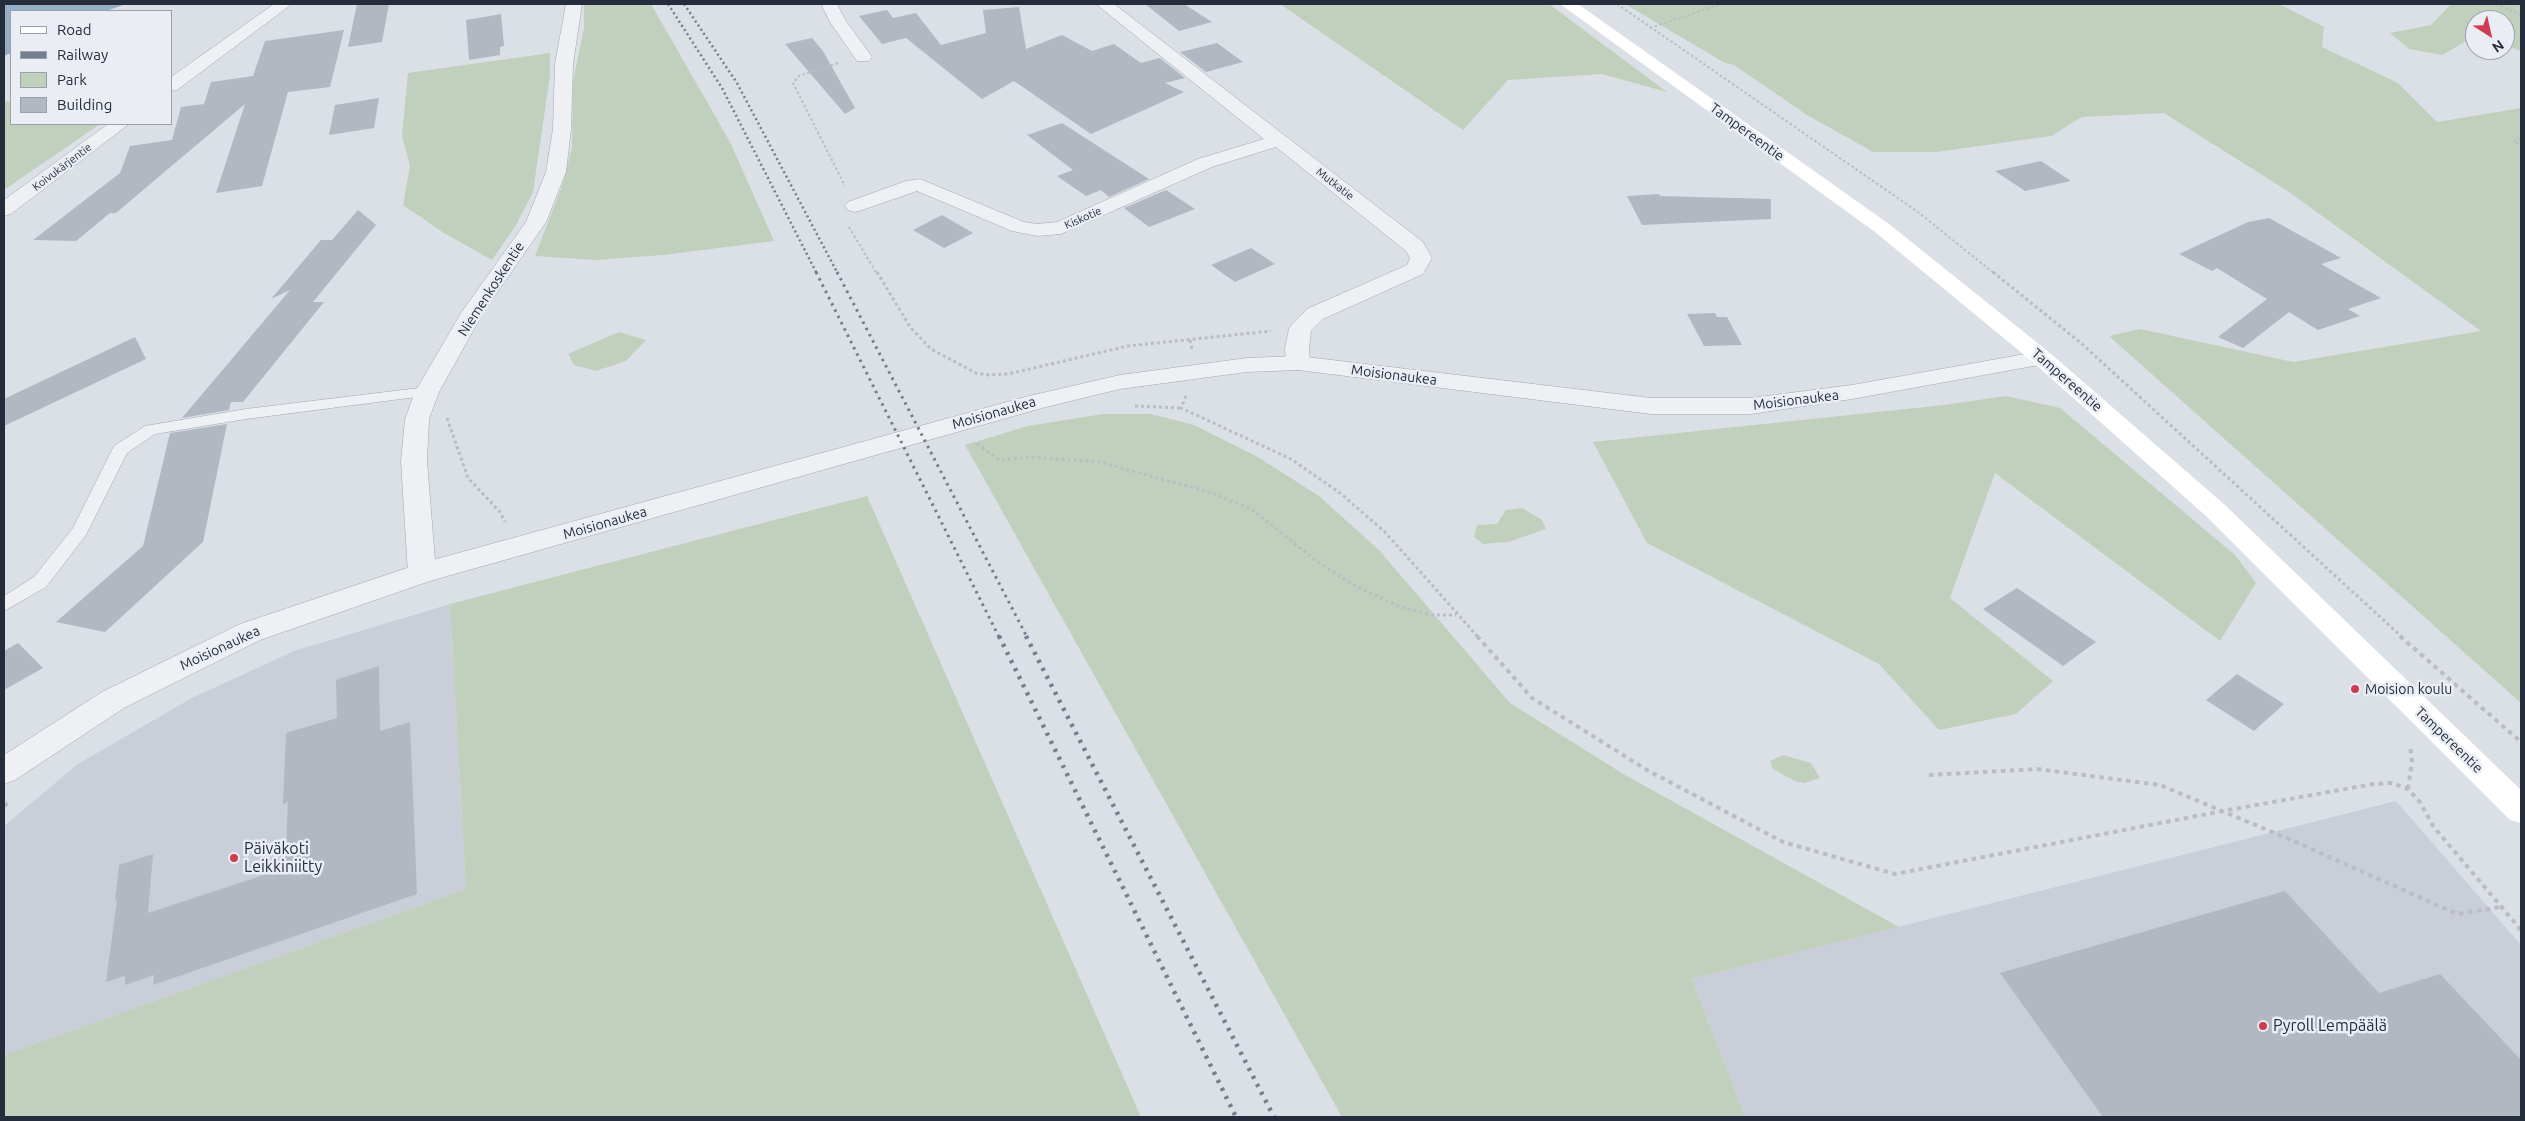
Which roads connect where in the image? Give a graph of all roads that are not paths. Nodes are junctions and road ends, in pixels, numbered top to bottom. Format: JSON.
{"nodes":[{"id":1,"x":284,"y":4,"type":"edge"},
{"id":2,"x":574,"y":4,"type":"edge"},
{"id":3,"x":829,"y":4,"type":"edge"},
{"id":4,"x":1104,"y":4,"type":"edge"},
{"id":5,"x":1568,"y":4,"type":"edge"},
{"id":6,"x":863,"y":57,"type":"road end"},
{"id":7,"x":172,"y":85,"type":"edge"},
{"id":8,"x":119,"y":125,"type":"edge"},
{"id":9,"x":1280,"y":140,"type":"junction"},
{"id":10,"x":855,"y":206,"type":"road end"},
{"id":11,"x":4,"y":210,"type":"edge"},
{"id":12,"x":2042,"y":358,"type":"junction"},
{"id":13,"x":1298,"y":363,"type":"junction"},
{"id":14,"x":427,"y":392,"type":"junction"},
{"id":15,"x":422,"y":573,"type":"junction"},
{"id":16,"x":4,"y":604,"type":"edge"},
{"id":17,"x":4,"y":771,"type":"edge"},
{"id":18,"x":2521,"y":810,"type":"edge"}],
"edges":[{"from":1,"to":7,"type":"street"},
{"from":2,"to":14,"type":"street","name":"Niemenkoskentie"},
{"from":3,"to":6,"type":"street"},
{"from":4,"to":9,"type":"street","name":"Mutkatie"},
{"from":5,"to":12,"type":"main road","name":"Tampereentie"},
{"from":8,"to":11,"type":"street","name":"Koivukärjentie"},
{"from":9,"to":10,"type":"street","name":"Kiskotie"},
{"from":9,"to":13,"type":"street","name":"Mutkatie"},
{"from":12,"to":13,"type":"street","name":"Moisionaukea"},
{"from":12,"to":18,"type":"main road","name":"Tampereentie"},
{"from":13,"to":15,"type":"street","name":"Moisionaukea"},
{"from":14,"to":15,"type":"street","name":"Niemenkoskentie"},
{"from":14,"to":16,"type":"lane"},
{"from":15,"to":17,"type":"street","name":"Moisionaukea"}]}
